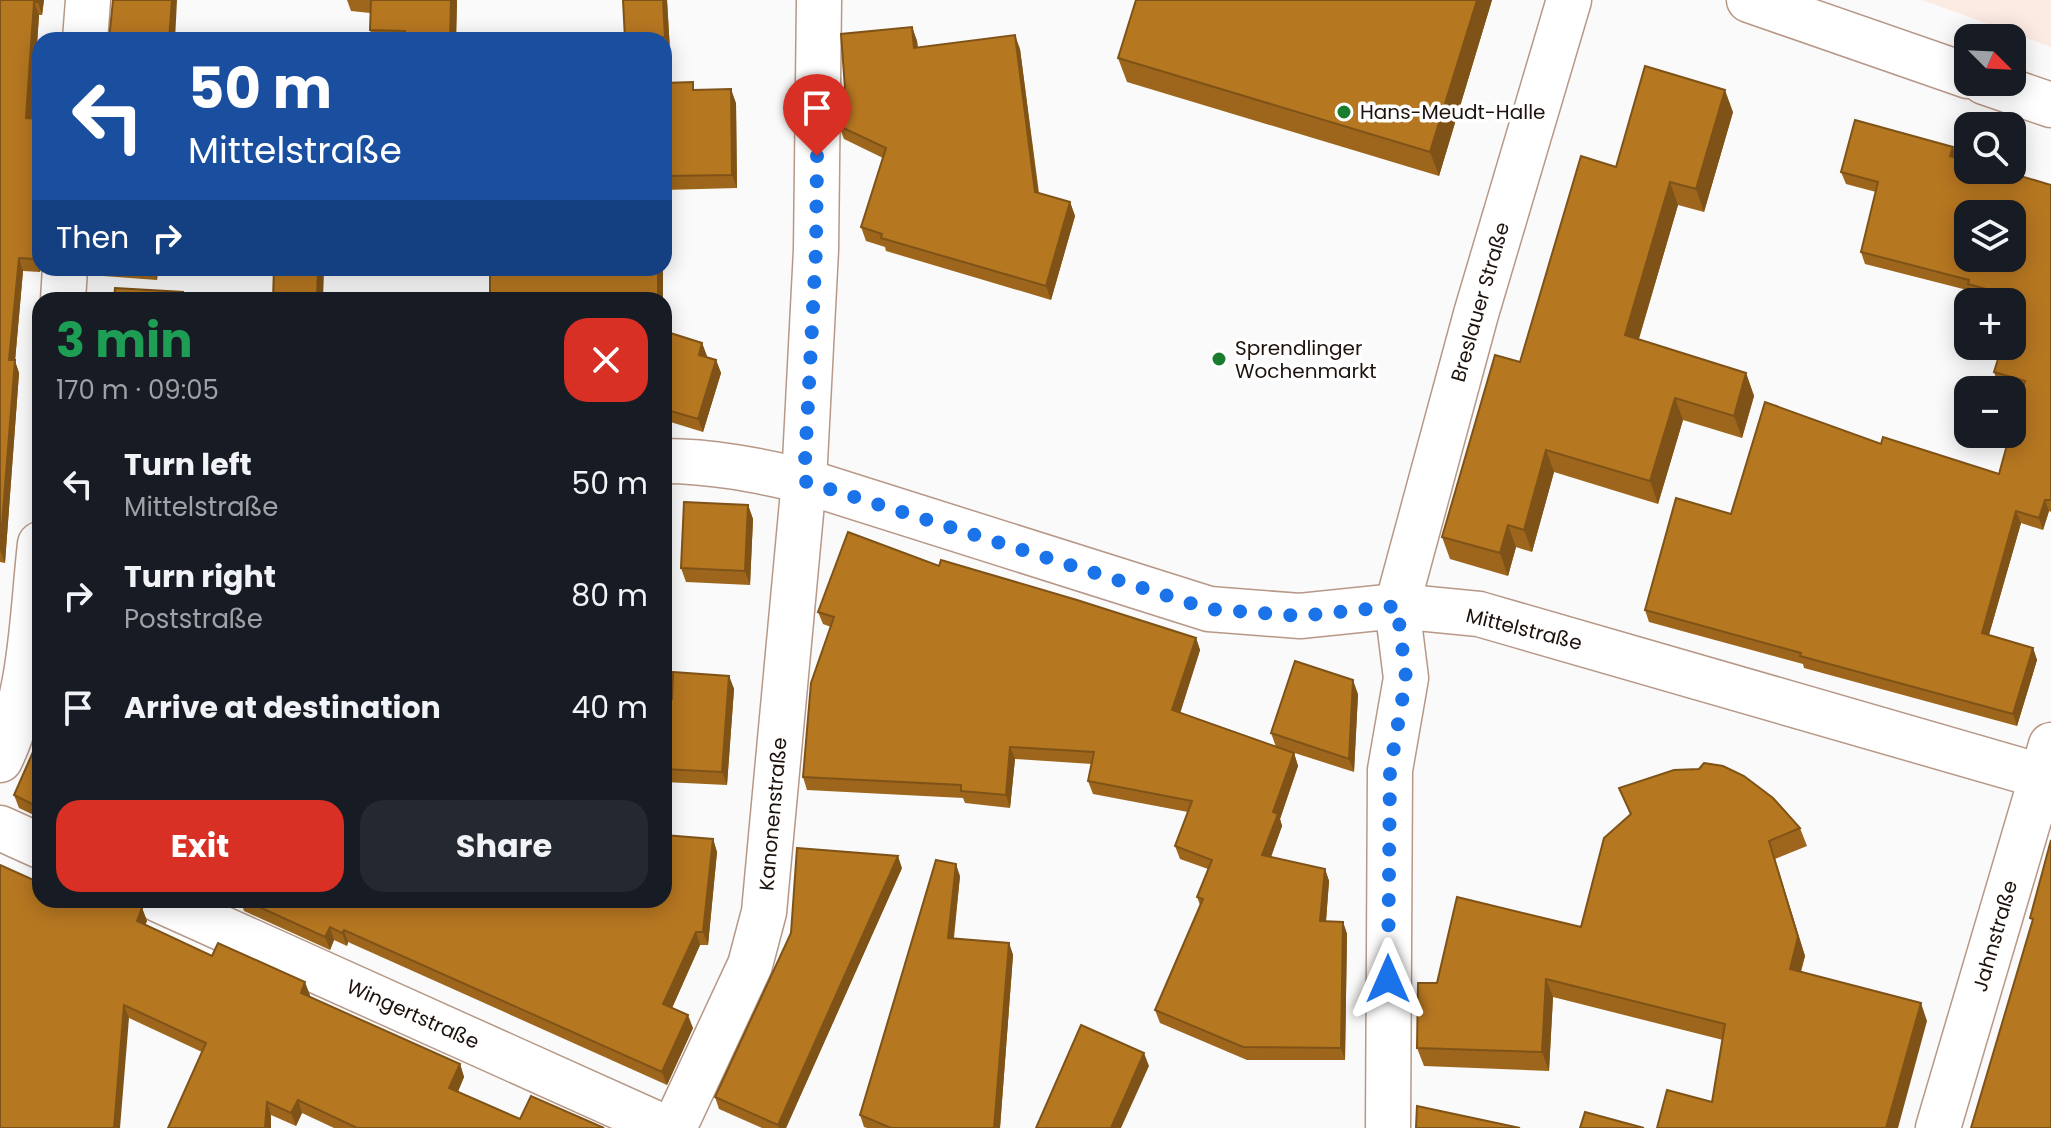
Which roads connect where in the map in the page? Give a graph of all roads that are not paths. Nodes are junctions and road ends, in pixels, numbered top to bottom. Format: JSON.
{"nodes":[{"id":1,"x":88,"y":0,"type":"edge"},
{"id":2,"x":819,"y":0,"type":"edge"},
{"id":3,"x":1569,"y":0,"type":"edge"},
{"id":4,"x":1749,"y":0,"type":"edge"},
{"id":5,"x":86,"y":32,"type":"edge"},
{"id":6,"x":1954,"y":71,"type":"edge"},
{"id":7,"x":2025,"y":96,"type":"edge"},
{"id":8,"x":2051,"y":105,"type":"edge"},
{"id":9,"x":672,"y":461,"type":"edge"},
{"id":10,"x":804,"y":481,"type":"junction"},
{"id":11,"x":1397,"y":606,"type":"junction"},
{"id":12,"x":32,"y":615,"type":"edge"},
{"id":13,"x":0,"y":760,"type":"edge"},
{"id":14,"x":2048,"y":767,"type":"edge"},
{"id":15,"x":0,"y":828,"type":"edge"},
{"id":16,"x":32,"y":842,"type":"edge"},
{"id":17,"x":177,"y":908,"type":"edge"},
{"id":18,"x":666,"y":1128,"type":"edge"},
{"id":19,"x":674,"y":1128,"type":"edge"},
{"id":20,"x":1388,"y":1128,"type":"edge"},
{"id":21,"x":1938,"y":1128,"type":"edge"}],
"edges":[{"from":1,"to":5,"type":"street"},
{"from":2,"to":10,"type":"street","name":"Kanonenstraße"},
{"from":3,"to":11,"type":"street","name":"Breslauer Straße"},
{"from":4,"to":6,"type":"street"},
{"from":7,"to":8,"type":"street"},
{"from":9,"to":10,"type":"street","name":"Mittelstraße"},
{"from":10,"to":11,"type":"street","name":"Mittelstraße"},
{"from":10,"to":19,"type":"street","name":"Kanonenstraße"},
{"from":11,"to":14,"type":"street","name":"Mittelstraße"},
{"from":11,"to":20,"type":"street"},
{"from":12,"to":13,"type":"street"},
{"from":14,"to":21,"type":"street","name":"Jahnstraße"},
{"from":15,"to":16,"type":"street"},
{"from":17,"to":18,"type":"street","name":"Wingertstraße"}]}
